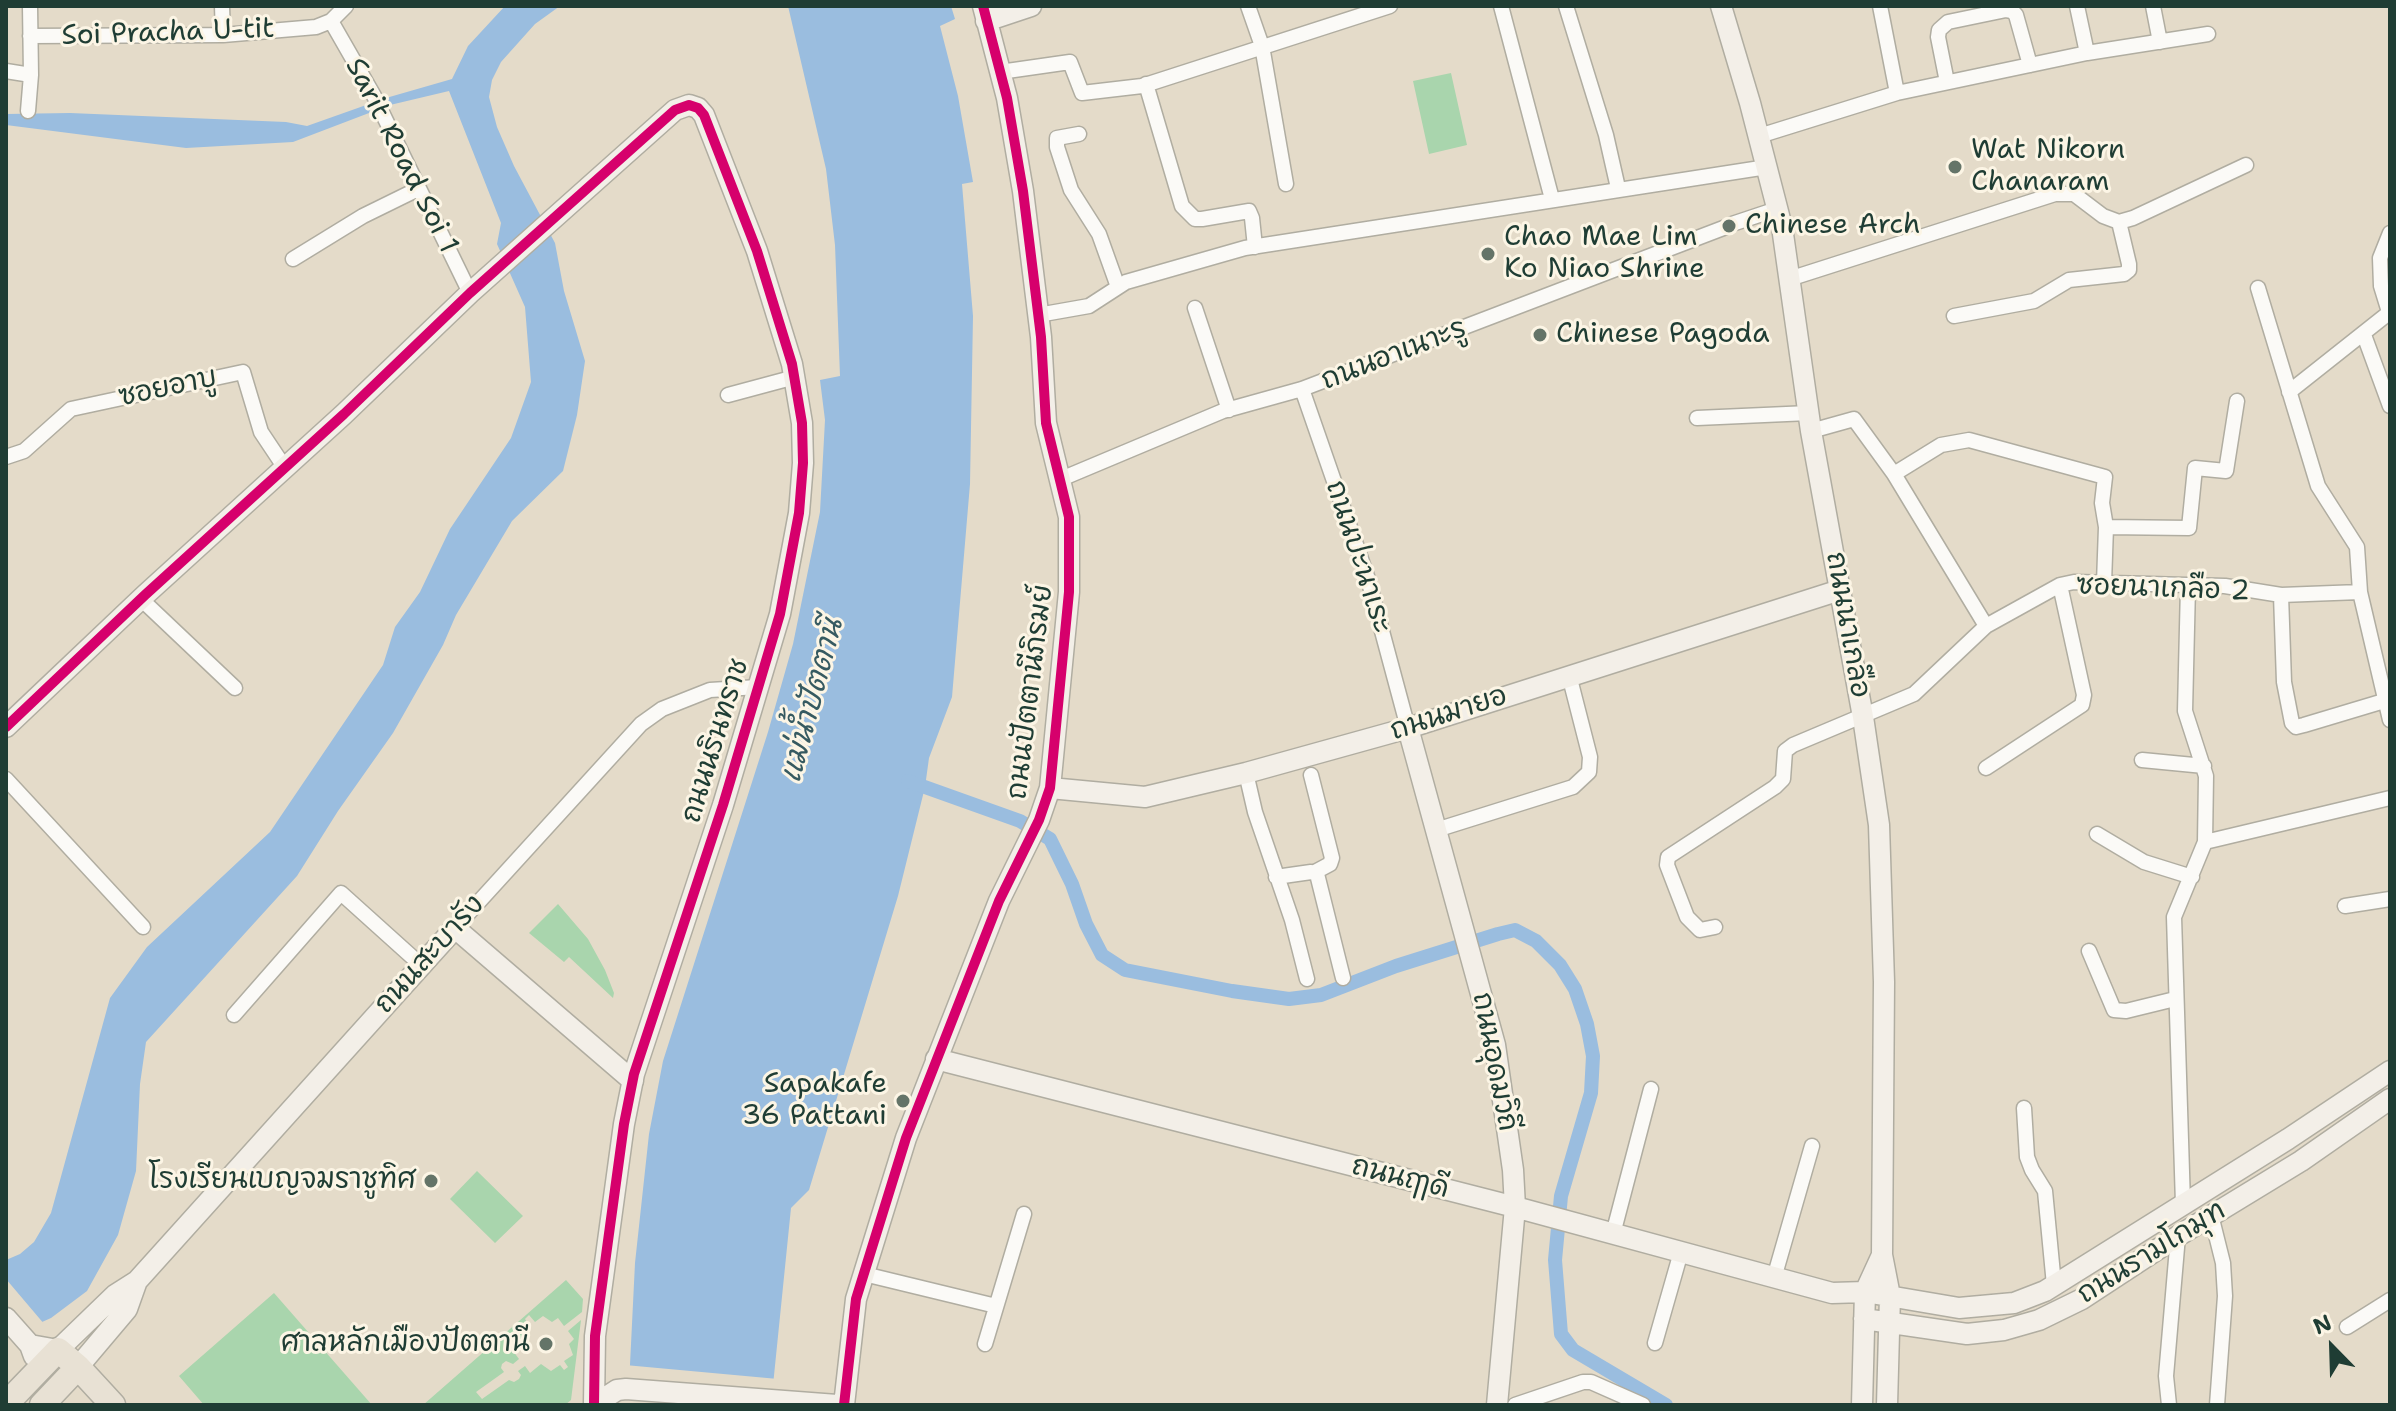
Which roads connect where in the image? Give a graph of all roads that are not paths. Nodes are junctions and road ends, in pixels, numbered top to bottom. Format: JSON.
{"nodes":[{"id":1,"x":30,"y":6,"type":"edge"},
{"id":2,"x":222,"y":6,"type":"edge"},
{"id":3,"x":346,"y":6,"type":"edge"},
{"id":4,"x":1031,"y":6,"type":"edge"},
{"id":5,"x":1248,"y":6,"type":"edge"},
{"id":6,"x":1390,"y":6,"type":"edge"},
{"id":7,"x":1501,"y":6,"type":"edge"},
{"id":8,"x":1566,"y":6,"type":"edge"},
{"id":9,"x":1721,"y":6,"type":"edge"},
{"id":10,"x":1880,"y":6,"type":"edge"},
{"id":11,"x":2077,"y":6,"type":"edge"},
{"id":12,"x":2153,"y":6,"type":"edge"},
{"id":13,"x":985,"y":13,"type":"edge"},
{"id":14,"x":331,"y":21,"type":"junction"},
{"id":15,"x":2208,"y":34,"type":"dead end"},
{"id":16,"x":223,"y":35,"type":"junction"},
{"id":17,"x":30,"y":36,"type":"junction"},
{"id":18,"x":2160,"y":42,"type":"junction"},
{"id":19,"x":1262,"y":46,"type":"junction"},
{"id":20,"x":2087,"y":53,"type":"junction"},
{"id":21,"x":2030,"y":65,"type":"junction"},
{"id":22,"x":6,"y":71,"type":"edge"},
{"id":23,"x":1000,"y":72,"type":"junction"},
{"id":24,"x":31,"y":75,"type":"junction"},
{"id":25,"x":1947,"y":82,"type":"junction"},
{"id":26,"x":1146,"y":84,"type":"junction"},
{"id":27,"x":1897,"y":93,"type":"junction"},
{"id":28,"x":28,"y":111,"type":"dead end"},
{"id":29,"x":1079,"y":134,"type":"dead end"},
{"id":30,"x":1759,"y":136,"type":"junction"},
{"id":31,"x":2246,"y":165,"type":"dead end"},
{"id":32,"x":1767,"y":167,"type":"junction"},
{"id":33,"x":1286,"y":184,"type":"dead end"},
{"id":34,"x":1618,"y":188,"type":"junction"},
{"id":35,"x":418,"y":189,"type":"junction"},
{"id":36,"x":1552,"y":199,"type":"junction"},
{"id":37,"x":1777,"y":209,"type":"junction"},
{"id":38,"x":2119,"y":222,"type":"junction"},
{"id":39,"x":2390,"y":233,"type":"edge"},
{"id":40,"x":1255,"y":247,"type":"junction"},
{"id":41,"x":293,"y":259,"type":"dead end"},
{"id":42,"x":1789,"y":279,"type":"junction"},
{"id":43,"x":1118,"y":287,"type":"junction"},
{"id":44,"x":2258,"y":288,"type":"dead end"},
{"id":45,"x":470,"y":293,"type":"junction"},
{"id":46,"x":1195,"y":308,"type":"dead end"},
{"id":47,"x":2389,"y":312,"type":"edge"},
{"id":48,"x":1038,"y":315,"type":"junction"},
{"id":49,"x":1954,"y":316,"type":"dead end"},
{"id":50,"x":2364,"y":335,"type":"junction"},
{"id":51,"x":795,"y":377,"type":"junction"},
{"id":52,"x":1302,"y":389,"type":"junction"},
{"id":53,"x":2289,"y":392,"type":"junction"},
{"id":54,"x":728,"y":395,"type":"dead end"},
{"id":55,"x":2237,"y":401,"type":"dead end"},
{"id":56,"x":2390,"y":406,"type":"edge"},
{"id":57,"x":1229,"y":410,"type":"junction"},
{"id":58,"x":1697,"y":418,"type":"dead end"},
{"id":59,"x":1810,"y":422,"type":"junction"},
{"id":60,"x":6,"y":457,"type":"edge"},
{"id":61,"x":285,"y":468,"type":"junction"},
{"id":62,"x":1894,"y":474,"type":"junction"},
{"id":63,"x":1061,"y":479,"type":"junction"},
{"id":64,"x":2106,"y":527,"type":"junction"},
{"id":65,"x":2104,"y":583,"type":"junction"},
{"id":66,"x":2060,"y":585,"type":"junction"},
{"id":67,"x":2188,"y":586,"type":"junction"},
{"id":68,"x":1840,"y":590,"type":"junction"},
{"id":69,"x":2360,"y":592,"type":"junction"},
{"id":70,"x":2281,"y":595,"type":"junction"},
{"id":71,"x":141,"y":599,"type":"junction"},
{"id":72,"x":1986,"y":626,"type":"junction"},
{"id":73,"x":1569,"y":675,"type":"junction"},
{"id":74,"x":758,"y":687,"type":"junction"},
{"id":75,"x":235,"y":688,"type":"dead end"},
{"id":76,"x":2384,"y":701,"type":"junction"},
{"id":77,"x":1863,"y":717,"type":"junction"},
{"id":78,"x":2390,"y":720,"type":"edge"},
{"id":79,"x":6,"y":727,"type":"edge"},
{"id":80,"x":1408,"y":728,"type":"junction"},
{"id":81,"x":2142,"y":760,"type":"dead end"},
{"id":82,"x":2204,"y":766,"type":"junction"},
{"id":83,"x":1986,"y":768,"type":"dead end"},
{"id":84,"x":1246,"y":773,"type":"junction"},
{"id":85,"x":1311,"y":775,"type":"dead end"},
{"id":86,"x":6,"y":779,"type":"edge"},
{"id":87,"x":1050,"y":788,"type":"junction"},
{"id":88,"x":2390,"y":798,"type":"edge"},
{"id":89,"x":1436,"y":830,"type":"junction"},
{"id":90,"x":2097,"y":834,"type":"dead end"},
{"id":91,"x":2205,"y":842,"type":"junction"},
{"id":92,"x":1315,"y":872,"type":"junction"},
{"id":93,"x":1276,"y":877,"type":"junction"},
{"id":94,"x":2192,"y":877,"type":"junction"},
{"id":95,"x":2390,"y":899,"type":"edge"},
{"id":96,"x":2345,"y":906,"type":"dead end"},
{"id":97,"x":143,"y":927,"type":"dead end"},
{"id":98,"x":1715,"y":927,"type":"dead end"},
{"id":99,"x":455,"y":928,"type":"junction"},
{"id":100,"x":2089,"y":951,"type":"dead end"},
{"id":101,"x":421,"y":965,"type":"junction"},
{"id":102,"x":1343,"y":978,"type":"dead end"},
{"id":103,"x":1307,"y":979,"type":"dead end"},
{"id":104,"x":2175,"y":999,"type":"junction"},
{"id":105,"x":234,"y":1015,"type":"dead end"},
{"id":106,"x":936,"y":1059,"type":"junction"},
{"id":107,"x":2390,"y":1071,"type":"edge"},
{"id":108,"x":633,"y":1081,"type":"junction"},
{"id":109,"x":1651,"y":1089,"type":"dead end"},
{"id":110,"x":2387,"y":1107,"type":"edge"},
{"id":111,"x":2024,"y":1108,"type":"dead end"},
{"id":112,"x":1812,"y":1146,"type":"dead end"},
{"id":113,"x":2183,"y":1204,"type":"junction"},
{"id":114,"x":1515,"y":1207,"type":"junction"},
{"id":115,"x":1024,"y":1214,"type":"dead end"},
{"id":116,"x":2211,"y":1215,"type":"junction"},
{"id":117,"x":1613,"y":1234,"type":"junction"},
{"id":118,"x":2178,"y":1236,"type":"junction"},
{"id":119,"x":1681,"y":1252,"type":"junction"},
{"id":120,"x":1882,"y":1255,"type":"junction"},
{"id":121,"x":864,"y":1274,"type":"junction"},
{"id":122,"x":1774,"y":1278,"type":"junction"},
{"id":123,"x":137,"y":1281,"type":"junction"},
{"id":124,"x":2054,"y":1285,"type":"junction"},
{"id":125,"x":1865,"y":1292,"type":"junction"},
{"id":126,"x":1890,"y":1296,"type":"junction"},
{"id":127,"x":2390,"y":1300,"type":"edge"},
{"id":128,"x":996,"y":1306,"type":"junction"},
{"id":129,"x":6,"y":1318,"type":"edge"},
{"id":130,"x":1864,"y":1319,"type":"junction"},
{"id":131,"x":1888,"y":1323,"type":"junction"},
{"id":132,"x":2347,"y":1327,"type":"dead end"},
{"id":133,"x":28,"y":1343,"type":"junction"},
{"id":134,"x":1655,"y":1343,"type":"dead end"},
{"id":135,"x":985,"y":1344,"type":"dead end"},
{"id":136,"x":58,"y":1350,"type":"junction"},
{"id":137,"x":78,"y":1367,"type":"junction"},
{"id":138,"x":37,"y":1372,"type":"junction"},
{"id":139,"x":56,"y":1400,"type":"edge"},
{"id":140,"x":810,"y":1403,"type":"edge"},
{"id":141,"x":6,"y":1404,"type":"edge"},
{"id":142,"x":113,"y":1405,"type":"edge"},
{"id":143,"x":594,"y":1405,"type":"edge"},
{"id":144,"x":837,"y":1405,"type":"edge"},
{"id":145,"x":844,"y":1405,"type":"edge"},
{"id":146,"x":1497,"y":1405,"type":"edge"},
{"id":147,"x":1515,"y":1405,"type":"edge"},
{"id":148,"x":1643,"y":1405,"type":"edge"},
{"id":149,"x":1862,"y":1405,"type":"edge"},
{"id":150,"x":1887,"y":1405,"type":"edge"},
{"id":151,"x":2169,"y":1405,"type":"edge"},
{"id":152,"x":2217,"y":1405,"type":"edge"}],
"edges":[{"from":1,"to":17,"type":"street"},
{"from":2,"to":16,"type":"street"},
{"from":3,"to":14,"type":"street"},
{"from":4,"to":13,"type":"street"},
{"from":5,"to":19,"type":"street"},
{"from":6,"to":19,"type":"street"},
{"from":7,"to":36,"type":"street"},
{"from":8,"to":34,"type":"street"},
{"from":9,"to":30,"type":"street","name":"ถนนนาเกลือ"},
{"from":10,"to":27,"type":"street"},
{"from":11,"to":20,"type":"street"},
{"from":12,"to":18,"type":"street"},
{"from":13,"to":23,"type":"street","name":"ถนนปัตตานีภิรมย์"},
{"from":14,"to":16,"type":"street","name":"Soi Pracha U-tit"},
{"from":14,"to":35,"type":"street","name":"Sarit Road Soi 1"},
{"from":15,"to":18,"type":"street"},
{"from":16,"to":17,"type":"street","name":"Soi Pracha U-tit"},
{"from":17,"to":24,"type":"street"},
{"from":18,"to":20,"type":"street"},
{"from":19,"to":26,"type":"street"},
{"from":19,"to":33,"type":"street"},
{"from":20,"to":21,"type":"street"},
{"from":21,"to":25,"type":"street"},
{"from":21,"to":25,"type":"street"},
{"from":22,"to":24,"type":"street"},
{"from":23,"to":26,"type":"street"},
{"from":23,"to":48,"type":"street","name":"ถนนปัตตานีภิรมย์"},
{"from":24,"to":28,"type":"street"},
{"from":25,"to":27,"type":"street"},
{"from":26,"to":40,"type":"street"},
{"from":27,"to":30,"type":"street"},
{"from":29,"to":43,"type":"street"},
{"from":30,"to":32,"type":"street","name":"ถนนนาเกลือ"},
{"from":31,"to":38,"type":"street"},
{"from":32,"to":34,"type":"street"},
{"from":32,"to":37,"type":"street","name":"ถนนนาเกลือ"},
{"from":34,"to":36,"type":"street"},
{"from":35,"to":41,"type":"street"},
{"from":35,"to":45,"type":"street","name":"Sarit Road Soi 1"},
{"from":36,"to":40,"type":"street"},
{"from":37,"to":42,"type":"street","name":"ถนนนาเกลือ"},
{"from":37,"to":52,"type":"street","name":"ถนนอาเนาะรู"},
{"from":38,"to":42,"type":"street"},
{"from":38,"to":49,"type":"street"},
{"from":39,"to":47,"type":"street"},
{"from":40,"to":43,"type":"street"},
{"from":42,"to":59,"type":"street","name":"ถนนนาเกลือ"},
{"from":43,"to":48,"type":"street"},
{"from":44,"to":53,"type":"street"},
{"from":45,"to":51,"type":"street","name":"ถนนนรินทราช"},
{"from":45,"to":61,"type":"street"},
{"from":46,"to":57,"type":"street"},
{"from":47,"to":50,"type":"street"},
{"from":48,"to":63,"type":"street","name":"ถนนปัตตานีภิรมย์"},
{"from":50,"to":53,"type":"street"},
{"from":50,"to":56,"type":"street"},
{"from":51,"to":54,"type":"street"},
{"from":51,"to":74,"type":"street","name":"ถนนนรินทราช"},
{"from":52,"to":57,"type":"street","name":"ถนนอาเนาะรู"},
{"from":52,"to":80,"type":"street","name":"ถนนปะนาเระ"},
{"from":53,"to":69,"type":"street"},
{"from":55,"to":64,"type":"street"},
{"from":57,"to":63,"type":"street","name":"ถนนอาเนาะรู"},
{"from":58,"to":59,"type":"street"},
{"from":59,"to":62,"type":"street"},
{"from":59,"to":68,"type":"street","name":"ถนนนาเกลือ"},
{"from":60,"to":61,"type":"street","name":"ซอยอาบู"},
{"from":61,"to":71,"type":"street"},
{"from":62,"to":64,"type":"street"},
{"from":62,"to":72,"type":"street"},
{"from":63,"to":87,"type":"street","name":"ถนนปัตตานีภิรมย์"},
{"from":64,"to":65,"type":"street"},
{"from":65,"to":66,"type":"street","name":"ซอยนาเกลือ 2"},
{"from":65,"to":67,"type":"street","name":"ซอยนาเกลือ 2"},
{"from":66,"to":72,"type":"street","name":"ซอยนาเกลือ 2"},
{"from":66,"to":83,"type":"street"},
{"from":67,"to":70,"type":"street","name":"ซอยนาเกลือ 2"},
{"from":67,"to":82,"type":"street"},
{"from":68,"to":73,"type":"street","name":"ถนนมายอ"},
{"from":68,"to":77,"type":"street","name":"ถนนนาเกลือ"},
{"from":69,"to":70,"type":"street","name":"ซอยนาเกลือ 2"},
{"from":69,"to":76,"type":"street"},
{"from":70,"to":76,"type":"street"},
{"from":71,"to":75,"type":"street"},
{"from":71,"to":79,"type":"street"},
{"from":72,"to":77,"type":"street","name":"ซอยนาเกลือ 2"},
{"from":73,"to":80,"type":"street","name":"ถนนมายอ"},
{"from":73,"to":89,"type":"street"},
{"from":74,"to":99,"type":"street","name":"ถนนสะบารัง"},
{"from":74,"to":108,"type":"street","name":"ถนนนรินทราช"},
{"from":76,"to":78,"type":"street"},
{"from":77,"to":98,"type":"street","name":"ซอยนาเกลือ 2"},
{"from":77,"to":120,"type":"street","name":"ถนนนาเกลือ"},
{"from":80,"to":84,"type":"street","name":"ถนนมายอ"},
{"from":80,"to":89,"type":"street","name":"ถนนอุดมวิถี"},
{"from":81,"to":82,"type":"street"},
{"from":82,"to":91,"type":"street"},
{"from":84,"to":87,"type":"street","name":"ถนนมายอ"},
{"from":84,"to":93,"type":"street"},
{"from":85,"to":92,"type":"street"},
{"from":86,"to":97,"type":"street"},
{"from":87,"to":106,"type":"street","name":"ถนนปัตตานีภิรมย์"},
{"from":88,"to":91,"type":"street"},
{"from":89,"to":114,"type":"street","name":"ถนนอุดมวิถี"},
{"from":90,"to":94,"type":"street"},
{"from":91,"to":94,"type":"street"},
{"from":92,"to":93,"type":"street"},
{"from":92,"to":102,"type":"street"},
{"from":93,"to":103,"type":"street"},
{"from":94,"to":104,"type":"street"},
{"from":95,"to":96,"type":"street"},
{"from":99,"to":101,"type":"street","name":"ถนนสะบารัง"},
{"from":99,"to":108,"type":"street"},
{"from":100,"to":104,"type":"street"},
{"from":101,"to":105,"type":"street"},
{"from":101,"to":123,"type":"street","name":"ถนนสะบารัง"},
{"from":104,"to":113,"type":"street"},
{"from":106,"to":114,"type":"street","name":"ถนนฤๅดี"},
{"from":106,"to":121,"type":"street","name":"ถนนปัตตานีภิรมย์"},
{"from":107,"to":113,"type":"street","name":"ถนนรามโกมุท"},
{"from":108,"to":143,"type":"street","name":"ถนนนรินทราช"},
{"from":109,"to":117,"type":"street"},
{"from":110,"to":116,"type":"street","name":"ถนนรามโกมุท"},
{"from":111,"to":124,"type":"street"},
{"from":112,"to":122,"type":"street"},
{"from":113,"to":124,"type":"street","name":"ถนนรามโกมุท"},
{"from":114,"to":117,"type":"street","name":"ถนนฤๅดี"},
{"from":114,"to":146,"type":"street","name":"ถนนอุดมวิถี"},
{"from":115,"to":128,"type":"street"},
{"from":116,"to":118,"type":"street","name":"ถนนรามโกมุท"},
{"from":116,"to":152,"type":"street"},
{"from":117,"to":119,"type":"street","name":"ถนนฤๅดี"},
{"from":118,"to":131,"type":"street","name":"ถนนรามโกมุท"},
{"from":118,"to":151,"type":"street"},
{"from":119,"to":122,"type":"street","name":"ถนนฤๅดี"},
{"from":119,"to":134,"type":"street"},
{"from":120,"to":125,"type":"street","name":"ถนนนาเกลือ"},
{"from":120,"to":126,"type":"street","name":"ถนนนาเกลือ"},
{"from":121,"to":128,"type":"street"},
{"from":121,"to":145,"type":"street","name":"ถนนปัตตานีภิรมย์"},
{"from":122,"to":125,"type":"street","name":"ถนนฤๅดี"},
{"from":123,"to":136,"type":"street"},
{"from":123,"to":137,"type":"street"},
{"from":124,"to":126,"type":"street","name":"ถนนรามโกมุท"},
{"from":125,"to":126,"type":"street","name":"ถนนรามโกมุท"},
{"from":125,"to":130,"type":"street"},
{"from":126,"to":131,"type":"street","name":"ถนนนาเกลือ"},
{"from":127,"to":132,"type":"street"},
{"from":128,"to":135,"type":"street"},
{"from":129,"to":133,"type":"street"},
{"from":130,"to":131,"type":"street","name":"ถนนรามโกมุท"},
{"from":130,"to":149,"type":"street"},
{"from":131,"to":150,"type":"street","name":"ถนนนาเกลือ"},
{"from":133,"to":136,"type":"street"},
{"from":133,"to":138,"type":"street"},
{"from":136,"to":137,"type":"main road"},
{"from":136,"to":138,"type":"main road"},
{"from":137,"to":139,"type":"main road"},
{"from":137,"to":142,"type":"main road"},
{"from":138,"to":139,"type":"main road"},
{"from":138,"to":141,"type":"main road"},
{"from":140,"to":143,"type":"street"},
{"from":140,"to":144,"type":"street"},
{"from":147,"to":148,"type":"street"}]}
